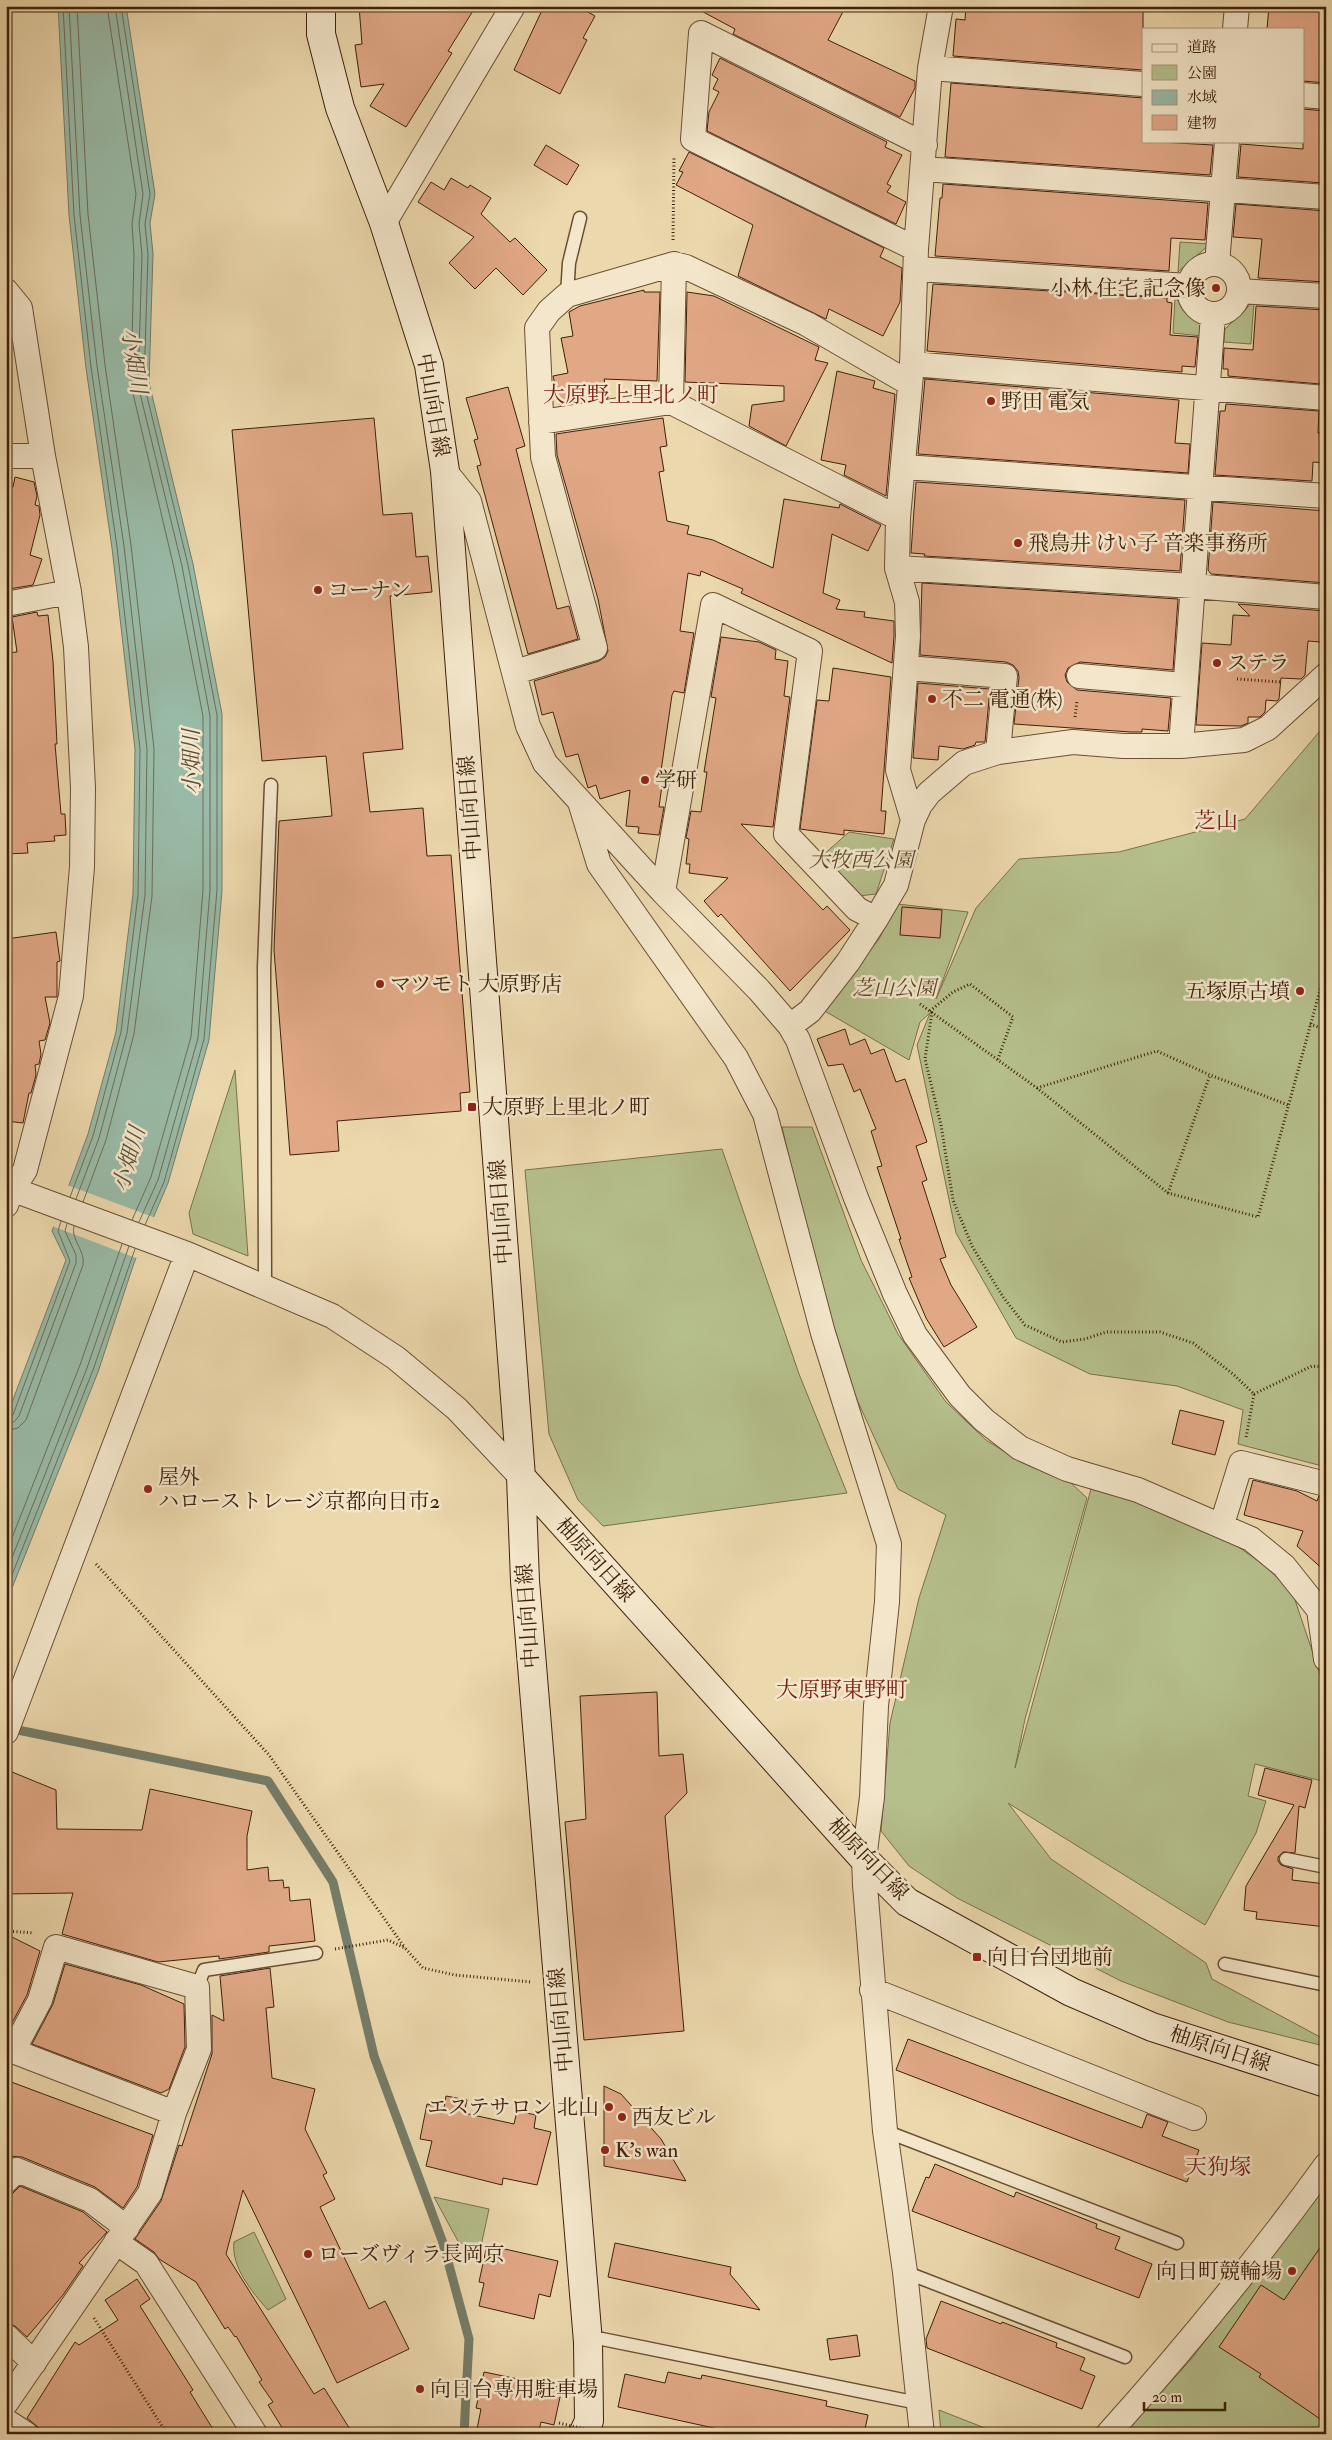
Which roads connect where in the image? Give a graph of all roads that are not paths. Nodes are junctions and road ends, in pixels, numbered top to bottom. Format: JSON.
{"nodes":[{"id":1,"x":321,"y":6,"type":"edge"},
{"id":2,"x":513,"y":6,"type":"edge"},
{"id":3,"x":941,"y":6,"type":"edge"},
{"id":4,"x":1237,"y":6,"type":"edge"},
{"id":5,"x":1235,"y":28,"type":"edge"},
{"id":6,"x":930,"y":68,"type":"junction"},
{"id":7,"x":1142,"y":84,"type":"edge"},
{"id":8,"x":1304,"y":95,"type":"edge"},
{"id":9,"x":1326,"y":97,"type":"edge"},
{"id":10,"x":1227,"y":142,"type":"edge"},
{"id":11,"x":925,"y":145,"type":"junction"},
{"id":12,"x":923,"y":169,"type":"junction"},
{"id":13,"x":1223,"y":190,"type":"junction"},
{"id":14,"x":1326,"y":197,"type":"edge"},
{"id":15,"x":580,"y":218,"type":"dead end"},
{"id":16,"x":384,"y":223,"type":"junction"},
{"id":17,"x":916,"y":259,"type":"junction"},
{"id":18,"x":674,"y":264,"type":"junction"},
{"id":19,"x":1218,"y":264,"type":"junction"},
{"id":20,"x":1189,"y":286,"type":"junction"},
{"id":21,"x":1239,"y":291,"type":"junction"},
{"id":22,"x":567,"y":295,"type":"junction"},
{"id":23,"x":1326,"y":296,"type":"edge"},
{"id":24,"x":11,"y":302,"type":"edge"},
{"id":25,"x":1213,"y":315,"type":"junction"},
{"id":26,"x":911,"y":374,"type":"junction"},
{"id":27,"x":1209,"y":388,"type":"junction"},
{"id":28,"x":1326,"y":398,"type":"edge"},
{"id":29,"x":671,"y":402,"type":"junction"},
{"id":30,"x":541,"y":422,"type":"junction"},
{"id":31,"x":6,"y":456,"type":"edge"},
{"id":32,"x":43,"y":456,"type":"junction"},
{"id":33,"x":904,"y":467,"type":"junction"},
{"id":34,"x":445,"y":471,"type":"junction"},
{"id":35,"x":1201,"y":486,"type":"junction"},
{"id":36,"x":1326,"y":496,"type":"edge"},
{"id":37,"x":898,"y":518,"type":"junction"},
{"id":38,"x":897,"y":568,"type":"junction"},
{"id":39,"x":1193,"y":586,"type":"junction"},
{"id":40,"x":69,"y":592,"type":"junction"},
{"id":41,"x":1326,"y":597,"type":"edge"},
{"id":42,"x":6,"y":604,"type":"edge"},
{"id":43,"x":907,"y":668,"type":"junction"},
{"id":44,"x":514,"y":672,"type":"junction"},
{"id":45,"x":1080,"y":676,"type":"road end"},
{"id":46,"x":1321,"y":680,"type":"edge"},
{"id":47,"x":1184,"y":685,"type":"junction"},
{"id":48,"x":1181,"y":746,"type":"junction"},
{"id":49,"x":998,"y":752,"type":"junction"},
{"id":50,"x":271,"y":785,"type":"dead end"},
{"id":51,"x":580,"y":802,"type":"junction"},
{"id":52,"x":913,"y":820,"type":"junction"},
{"id":53,"x":663,"y":892,"type":"junction"},
{"id":54,"x":876,"y":920,"type":"junction"},
{"id":55,"x":790,"y":1026,"type":"junction"},
{"id":56,"x":14,"y":1194,"type":"edge"},
{"id":57,"x":180,"y":1251,"type":"junction"},
{"id":58,"x":266,"y":1289,"type":"junction"},
{"id":59,"x":521,"y":1477,"type":"junction"},
{"id":60,"x":1326,"y":1484,"type":"edge"},
{"id":61,"x":1222,"y":1524,"type":"junction"},
{"id":62,"x":1322,"y":1612,"type":"edge"},
{"id":63,"x":1326,"y":1659,"type":"edge"},
{"id":64,"x":8,"y":1726,"type":"edge"},
{"id":65,"x":864,"y":1858,"type":"junction"},
{"id":66,"x":1286,"y":1859,"type":"dead end"},
{"id":67,"x":1326,"y":1867,"type":"edge"},
{"id":68,"x":316,"y":1954,"type":"dead end"},
{"id":69,"x":1225,"y":1964,"type":"dead end"},
{"id":70,"x":1326,"y":1985,"type":"edge"},
{"id":71,"x":196,"y":1987,"type":"junction"},
{"id":72,"x":872,"y":1990,"type":"junction"},
{"id":73,"x":1326,"y":2084,"type":"edge"},
{"id":74,"x":174,"y":2113,"type":"junction"},
{"id":75,"x":1194,"y":2118,"type":"dead end"},
{"id":76,"x":885,"y":2132,"type":"junction"},
{"id":77,"x":1326,"y":2165,"type":"edge"},
{"id":78,"x":6,"y":2181,"type":"edge"},
{"id":79,"x":122,"y":2235,"type":"junction"},
{"id":80,"x":1177,"y":2243,"type":"dead end"},
{"id":81,"x":905,"y":2272,"type":"junction"},
{"id":82,"x":6,"y":2336,"type":"edge"},
{"id":83,"x":588,"y":2342,"type":"junction"},
{"id":84,"x":1125,"y":2357,"type":"dead end"},
{"id":85,"x":34,"y":2363,"type":"junction"},
{"id":86,"x":6,"y":2403,"type":"edge"},
{"id":87,"x":918,"y":2403,"type":"junction"},
{"id":88,"x":6,"y":2421,"type":"edge"},
{"id":89,"x":571,"y":2428,"type":"edge"},
{"id":90,"x":26,"y":2434,"type":"edge"},
{"id":91,"x":255,"y":2434,"type":"edge"},
{"id":92,"x":922,"y":2434,"type":"edge"},
{"id":93,"x":1108,"y":2434,"type":"edge"}],
"edges":[{"from":1,"to":16,"type":"main road","name":"中山向日線"},
{"from":2,"to":16,"type":"street"},
{"from":3,"to":6,"type":"street"},
{"from":4,"to":5,"type":"street"},
{"from":6,"to":7,"type":"street"},
{"from":6,"to":11,"type":"street"},
{"from":8,"to":9,"type":"street"},
{"from":10,"to":13,"type":"street"},
{"from":11,"to":12,"type":"street"},
{"from":11,"to":17,"type":"street"},
{"from":12,"to":13,"type":"street"},
{"from":12,"to":17,"type":"street"},
{"from":13,"to":14,"type":"street"},
{"from":13,"to":19,"type":"street"},
{"from":15,"to":22,"type":"lane"},
{"from":16,"to":34,"type":"main road","name":"中山向日線"},
{"from":17,"to":20,"type":"street"},
{"from":17,"to":26,"type":"street"},
{"from":18,"to":22,"type":"street"},
{"from":18,"to":26,"type":"street"},
{"from":18,"to":29,"type":"street"},
{"from":19,"to":20,"type":"street"},
{"from":19,"to":21,"type":"street"},
{"from":20,"to":25,"type":"street"},
{"from":21,"to":23,"type":"street"},
{"from":21,"to":25,"type":"street"},
{"from":22,"to":30,"type":"street"},
{"from":24,"to":32,"type":"street"},
{"from":25,"to":27,"type":"street"},
{"from":26,"to":27,"type":"street"},
{"from":26,"to":33,"type":"street"},
{"from":27,"to":28,"type":"street"},
{"from":27,"to":35,"type":"street"},
{"from":29,"to":30,"type":"street"},
{"from":29,"to":37,"type":"street"},
{"from":30,"to":44,"type":"street"},
{"from":31,"to":32,"type":"street"},
{"from":32,"to":40,"type":"street"},
{"from":33,"to":35,"type":"street"},
{"from":33,"to":37,"type":"street"},
{"from":34,"to":44,"type":"street"},
{"from":34,"to":59,"type":"main road","name":"中山向日線"},
{"from":35,"to":36,"type":"street"},
{"from":35,"to":39,"type":"street"},
{"from":37,"to":38,"type":"street"},
{"from":38,"to":39,"type":"street"},
{"from":38,"to":43,"type":"street"},
{"from":39,"to":41,"type":"street"},
{"from":39,"to":47,"type":"street"},
{"from":40,"to":42,"type":"street"},
{"from":40,"to":56,"type":"street"},
{"from":43,"to":49,"type":"street"},
{"from":43,"to":52,"type":"street"},
{"from":44,"to":51,"type":"street"},
{"from":45,"to":47,"type":"street"},
{"from":46,"to":48,"type":"street"},
{"from":47,"to":48,"type":"street"},
{"from":48,"to":49,"type":"street"},
{"from":49,"to":52,"type":"street"},
{"from":50,"to":58,"type":"lane"},
{"from":51,"to":53,"type":"street"},
{"from":51,"to":65,"type":"street"},
{"from":52,"to":54,"type":"street"},
{"from":53,"to":54,"type":"street"},
{"from":53,"to":55,"type":"street"},
{"from":54,"to":55,"type":"street"},
{"from":55,"to":61,"type":"street"},
{"from":56,"to":57,"type":"street"},
{"from":57,"to":58,"type":"street"},
{"from":57,"to":64,"type":"street"},
{"from":58,"to":59,"type":"street"},
{"from":59,"to":65,"type":"main road","name":"柚原向日線"},
{"from":59,"to":83,"type":"main road","name":"中山向日線"},
{"from":60,"to":61,"type":"street"},
{"from":61,"to":62,"type":"street"},
{"from":62,"to":63,"type":"street"},
{"from":65,"to":72,"type":"street"},
{"from":65,"to":73,"type":"main road","name":"柚原向日線"},
{"from":66,"to":67,"type":"lane"},
{"from":68,"to":71,"type":"lane"},
{"from":69,"to":70,"type":"lane"},
{"from":71,"to":74,"type":"street"},
{"from":71,"to":74,"type":"street"},
{"from":72,"to":75,"type":"street"},
{"from":72,"to":76,"type":"street"},
{"from":74,"to":79,"type":"street"},
{"from":76,"to":80,"type":"lane"},
{"from":76,"to":81,"type":"street"},
{"from":77,"to":93,"type":"street"},
{"from":78,"to":79,"type":"street"},
{"from":79,"to":85,"type":"street"},
{"from":79,"to":91,"type":"street"},
{"from":81,"to":84,"type":"lane"},
{"from":81,"to":87,"type":"street"},
{"from":82,"to":85,"type":"street"},
{"from":83,"to":87,"type":"lane"},
{"from":83,"to":89,"type":"main road","name":"中山向日線"},
{"from":85,"to":86,"type":"street"},
{"from":87,"to":92,"type":"street"},
{"from":88,"to":90,"type":"street"}]}
